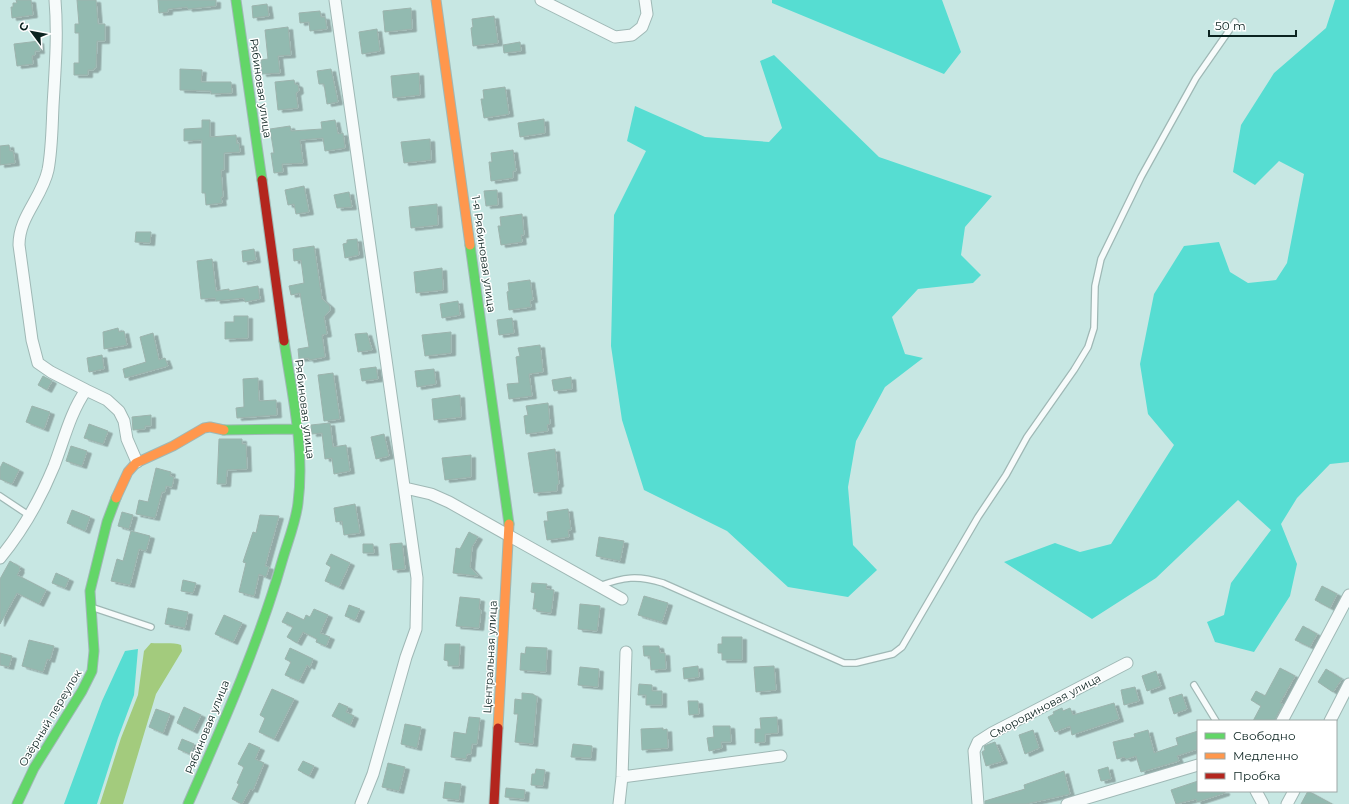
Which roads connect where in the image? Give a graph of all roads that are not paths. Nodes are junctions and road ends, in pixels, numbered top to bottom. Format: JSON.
{"nodes":[{"id":1,"x":55,"y":0,"type":"edge"},
{"id":2,"x":236,"y":0,"type":"edge"},
{"id":3,"x":335,"y":0,"type":"edge"},
{"id":4,"x":436,"y":0,"type":"edge"},
{"id":5,"x":541,"y":0,"type":"edge"},
{"id":6,"x":645,"y":0,"type":"edge"},
{"id":7,"x":1235,"y":22,"type":"dead end"},
{"id":8,"x":86,"y":390,"type":"junction"},
{"id":9,"x":297,"y":429,"type":"junction"},
{"id":10,"x":137,"y":462,"type":"junction"},
{"id":11,"x":405,"y":488,"type":"junction"},
{"id":12,"x":0,"y":496,"type":"edge"},
{"id":13,"x":508,"y":511,"type":"joint"},
{"id":14,"x":31,"y":516,"type":"junction"},
{"id":15,"x":509,"y":536,"type":"junction"},
{"id":16,"x":0,"y":558,"type":"edge"},
{"id":17,"x":599,"y":586,"type":"junction"},
{"id":18,"x":1349,"y":595,"type":"edge"},
{"id":19,"x":622,"y":599,"type":"dead end"},
{"id":20,"x":89,"y":606,"type":"junction"},
{"id":21,"x":151,"y":627,"type":"dead end"},
{"id":22,"x":626,"y":652,"type":"dead end"},
{"id":23,"x":1127,"y":663,"type":"dead end"},
{"id":24,"x":1349,"y":684,"type":"edge"},
{"id":25,"x":1194,"y":685,"type":"dead end"},
{"id":26,"x":1215,"y":720,"type":"edge"},
{"id":27,"x":1283,"y":720,"type":"edge"},
{"id":28,"x":1331,"y":720,"type":"edge"},
{"id":29,"x":781,"y":756,"type":"dead end"},
{"id":30,"x":1197,"y":765,"type":"edge"},
{"id":31,"x":622,"y":777,"type":"junction"},
{"id":32,"x":1257,"y":792,"type":"edge"},
{"id":33,"x":1293,"y":792,"type":"edge"},
{"id":34,"x":17,"y":804,"type":"edge"},
{"id":35,"x":188,"y":804,"type":"edge"},
{"id":36,"x":361,"y":804,"type":"edge"},
{"id":37,"x":494,"y":804,"type":"edge"},
{"id":38,"x":619,"y":804,"type":"edge"},
{"id":39,"x":978,"y":804,"type":"edge"},
{"id":40,"x":1067,"y":804,"type":"edge"},
{"id":41,"x":1263,"y":804,"type":"edge"},
{"id":42,"x":1287,"y":804,"type":"edge"}],
"edges":[{"from":1,"to":8,"type":"street"},
{"from":2,"to":9,"type":"street","name":"Рябиновая улица"},
{"from":3,"to":11,"type":"street"},
{"from":4,"to":13,"type":"street","name":"1-я Рябиновая улица"},
{"from":5,"to":6,"type":"street"},
{"from":7,"to":17,"type":"lane"},
{"from":8,"to":10,"type":"street"},
{"from":8,"to":14,"type":"street"},
{"from":9,"to":10,"type":"street","name":"Озёрный переулок"},
{"from":9,"to":35,"type":"street","name":"Рябиновая улица"},
{"from":10,"to":20,"type":"street","name":"Озёрный переулок"},
{"from":11,"to":15,"type":"street"},
{"from":11,"to":36,"type":"street"},
{"from":12,"to":14,"type":"lane"},
{"from":13,"to":15,"type":"street","name":"Центральная улица"},
{"from":14,"to":16,"type":"street"},
{"from":15,"to":17,"type":"street"},
{"from":15,"to":37,"type":"street","name":"Центральная улица"},
{"from":17,"to":19,"type":"street"},
{"from":18,"to":27,"type":"street"},
{"from":20,"to":21,"type":"lane"},
{"from":20,"to":34,"type":"street","name":"Озёрный переулок"},
{"from":22,"to":31,"type":"street"},
{"from":23,"to":39,"type":"street","name":"Смородиновая улица"},
{"from":24,"to":28,"type":"street"},
{"from":25,"to":26,"type":"lane"},
{"from":29,"to":31,"type":"street"},
{"from":30,"to":40,"type":"street"},
{"from":31,"to":38,"type":"street"},
{"from":32,"to":41,"type":"street"},
{"from":33,"to":42,"type":"street"}]}
